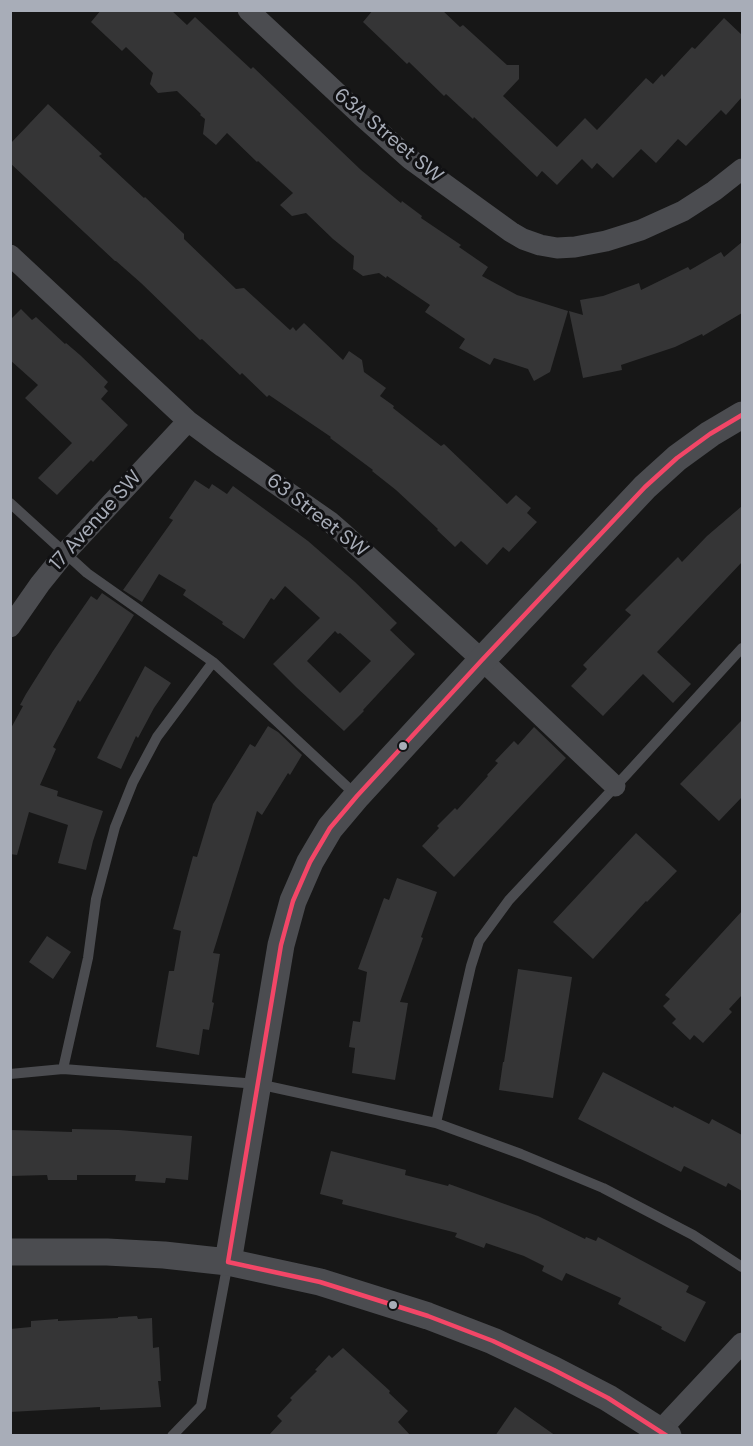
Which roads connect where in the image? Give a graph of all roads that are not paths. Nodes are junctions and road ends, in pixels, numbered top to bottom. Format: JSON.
{"nodes":[{"id":1,"x":248,"y":10,"type":"edge"},
{"id":2,"x":742,"y":169,"type":"edge"},
{"id":3,"x":10,"y":255,"type":"edge"},
{"id":4,"x":742,"y":415,"type":"edge"},
{"id":5,"x":188,"y":420,"type":"junction"},
{"id":6,"x":10,"y":503,"type":"edge"},
{"id":7,"x":65,"y":554,"type":"junction"},
{"id":8,"x":10,"y":627,"type":"edge"},
{"id":9,"x":742,"y":648,"type":"edge"},
{"id":10,"x":482,"y":660,"type":"junction"},
{"id":11,"x":213,"y":662,"type":"junction"},
{"id":12,"x":615,"y":786,"type":"junction"},
{"id":13,"x":357,"y":796,"type":"junction"},
{"id":14,"x":63,"y":1069,"type":"junction"},
{"id":15,"x":10,"y":1074,"type":"edge"},
{"id":16,"x":258,"y":1084,"type":"junction"},
{"id":17,"x":436,"y":1123,"type":"junction"},
{"id":18,"x":10,"y":1252,"type":"edge"},
{"id":19,"x":228,"y":1262,"type":"junction"},
{"id":20,"x":742,"y":1267,"type":"edge"},
{"id":21,"x":742,"y":1343,"type":"edge"},
{"id":22,"x":661,"y":1434,"type":"edge"},
{"id":23,"x":172,"y":1436,"type":"edge"}],
"edges":[{"from":1,"to":2,"type":"street","name":"63A Street SW"},
{"from":3,"to":5,"type":"street","name":"63 Street SW"},
{"from":4,"to":10,"type":"street"},
{"from":5,"to":7,"type":"street","name":"17 Avenue SW"},
{"from":5,"to":10,"type":"street","name":"63 Street SW"},
{"from":6,"to":7,"type":"lane"},
{"from":7,"to":8,"type":"street","name":"17 Avenue SW"},
{"from":7,"to":11,"type":"lane"},
{"from":9,"to":12,"type":"lane"},
{"from":10,"to":12,"type":"street","name":"63 Street SW"},
{"from":10,"to":13,"type":"street"},
{"from":11,"to":13,"type":"lane"},
{"from":11,"to":14,"type":"lane"},
{"from":12,"to":17,"type":"lane"},
{"from":13,"to":16,"type":"street"},
{"from":14,"to":15,"type":"lane"},
{"from":14,"to":16,"type":"lane"},
{"from":16,"to":17,"type":"lane"},
{"from":16,"to":19,"type":"street"},
{"from":17,"to":20,"type":"lane"},
{"from":18,"to":19,"type":"street"},
{"from":19,"to":22,"type":"street"},
{"from":19,"to":23,"type":"lane"},
{"from":21,"to":22,"type":"street"}]}
